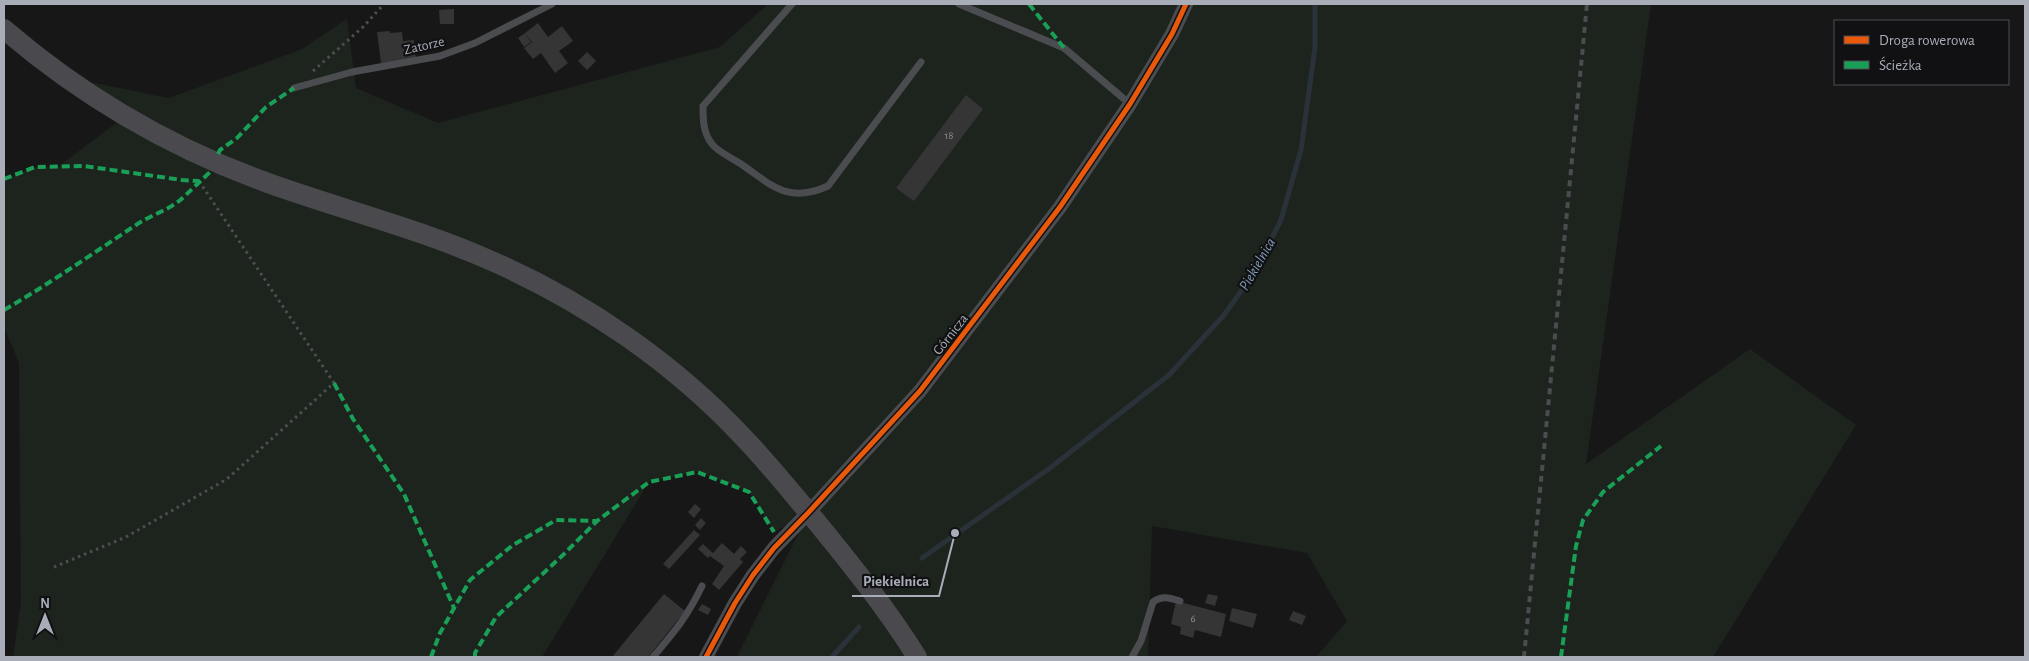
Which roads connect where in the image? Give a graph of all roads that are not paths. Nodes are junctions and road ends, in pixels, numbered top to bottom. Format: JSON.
{"nodes":[{"id":1,"x":552,"y":4,"type":"edge"},
{"id":2,"x":792,"y":4,"type":"edge"},
{"id":3,"x":959,"y":4,"type":"edge"},
{"id":4,"x":1186,"y":4,"type":"edge"},
{"id":5,"x":4,"y":29,"type":"edge"},
{"id":6,"x":921,"y":62,"type":"dead end"},
{"id":7,"x":294,"y":88,"type":"road end"},
{"id":8,"x":1130,"y":104,"type":"junction"},
{"id":9,"x":808,"y":513,"type":"junction"},
{"id":10,"x":702,"y":586,"type":"dead end"},
{"id":11,"x":1180,"y":601,"type":"dead end"},
{"id":12,"x":653,"y":657,"type":"edge"},
{"id":13,"x":706,"y":657,"type":"edge"},
{"id":14,"x":917,"y":657,"type":"edge"},
{"id":15,"x":1132,"y":657,"type":"edge"}],
"edges":[{"from":1,"to":7,"type":"lane","name":"Zatorze"},
{"from":2,"to":6,"type":"lane"},
{"from":3,"to":8,"type":"lane"},
{"from":4,"to":8,"type":"street","name":"Górnicza"},
{"from":5,"to":9,"type":"main road"},
{"from":8,"to":9,"type":"street","name":"Górnicza"},
{"from":9,"to":13,"type":"street","name":"Górnicza"},
{"from":9,"to":14,"type":"main road"},
{"from":10,"to":12,"type":"lane"},
{"from":11,"to":15,"type":"lane"}]}
